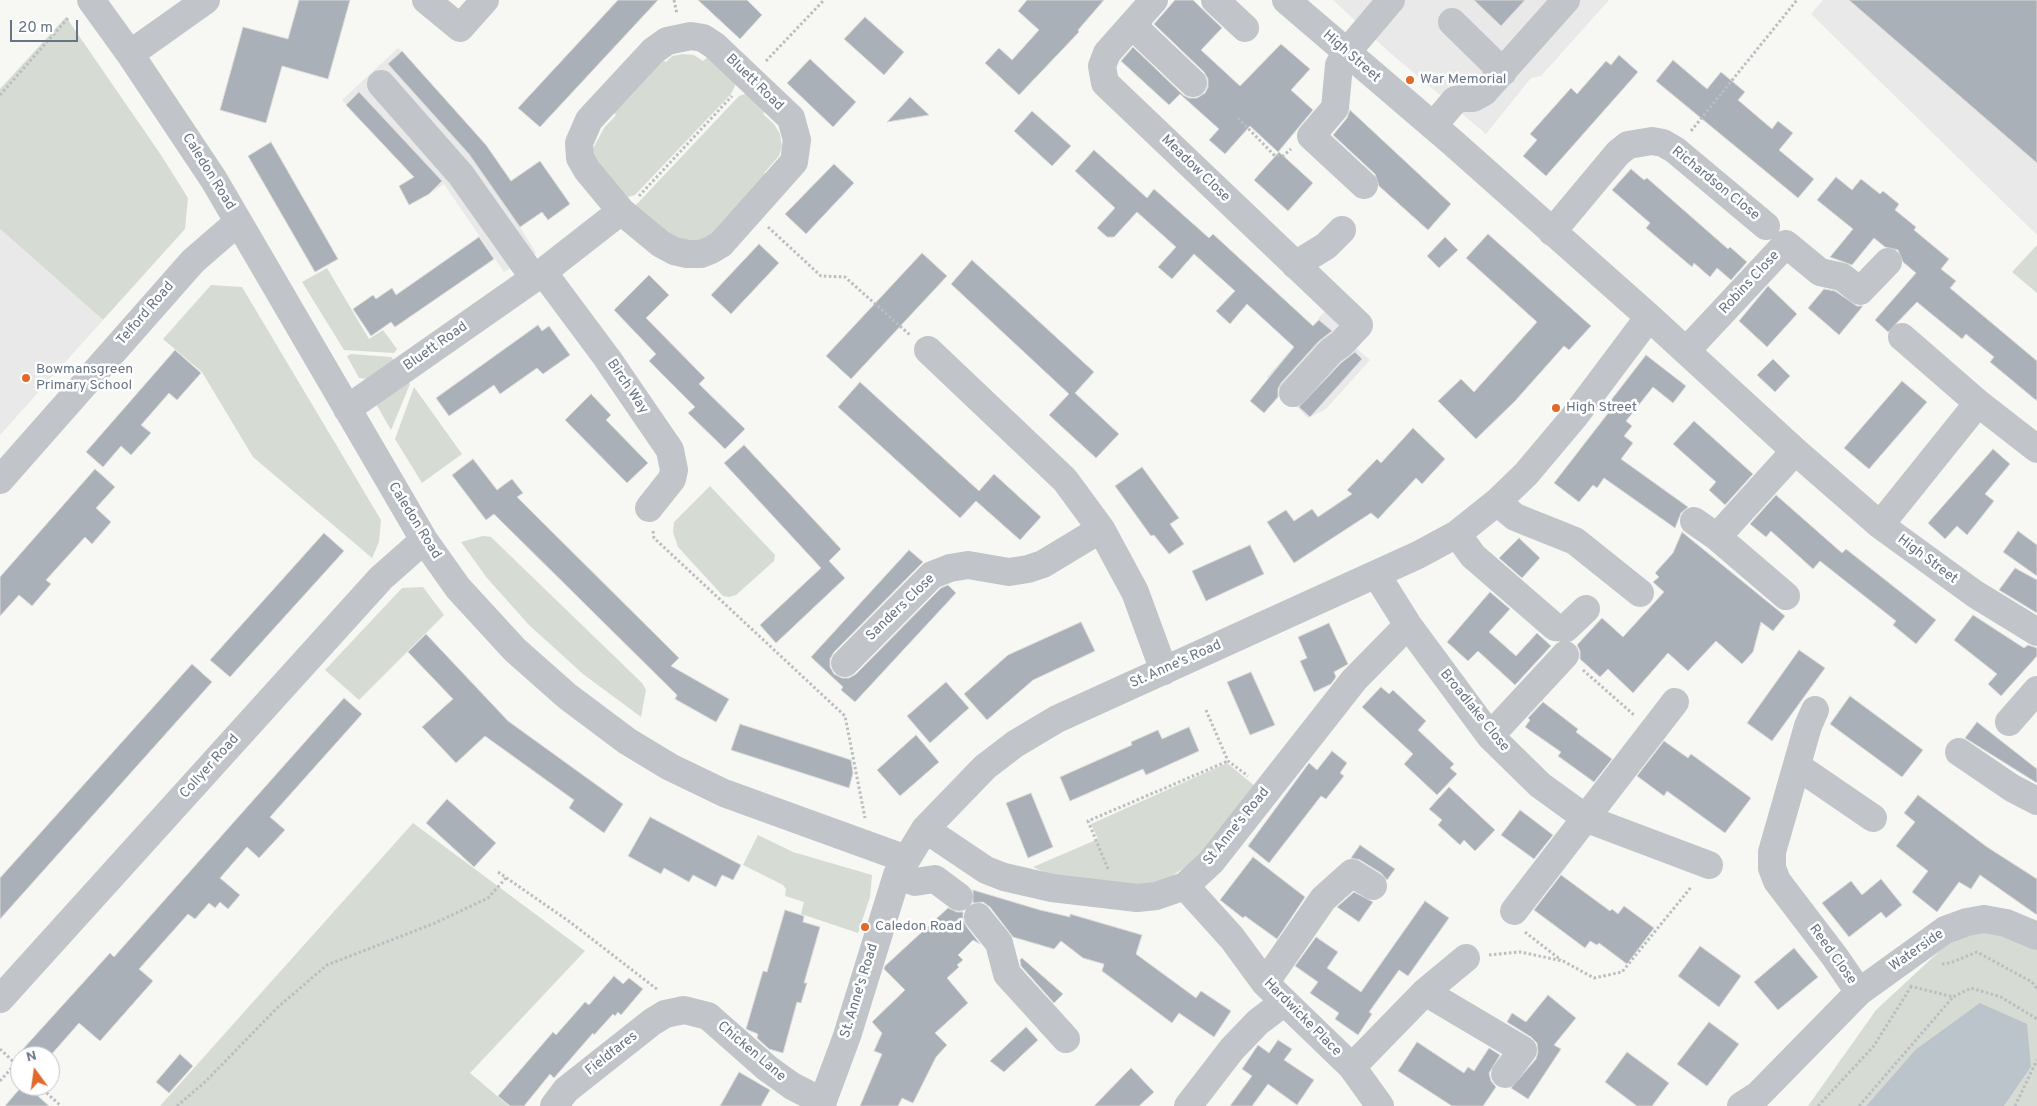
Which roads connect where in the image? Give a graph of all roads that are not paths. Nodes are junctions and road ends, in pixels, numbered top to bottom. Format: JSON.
{"nodes":[{"id":1,"x":91,"y":0,"type":"edge"},
{"id":2,"x":206,"y":0,"type":"edge"},
{"id":3,"x":426,"y":0,"type":"edge"},
{"id":4,"x":485,"y":0,"type":"edge"},
{"id":5,"x":1154,"y":0,"type":"edge"},
{"id":6,"x":1215,"y":0,"type":"edge"},
{"id":7,"x":1286,"y":0,"type":"edge"},
{"id":8,"x":1391,"y":0,"type":"edge"},
{"id":9,"x":1566,"y":0,"type":"edge"},
{"id":10,"x":1452,"y":22,"type":"dead end"},
{"id":11,"x":1132,"y":25,"type":"junction"},
{"id":12,"x":1245,"y":28,"type":"dead end"},
{"id":13,"x":1346,"y":53,"type":"junction"},
{"id":14,"x":130,"y":54,"type":"junction"},
{"id":15,"x":1503,"y":72,"type":"junction"},
{"id":16,"x":381,"y":84,"type":"dead end"},
{"id":17,"x":1193,"y":84,"type":"dead end"},
{"id":18,"x":1433,"y":126,"type":"junction"},
{"id":19,"x":1364,"y":185,"type":"dead end"},
{"id":20,"x":621,"y":211,"type":"junction"},
{"id":21,"x":238,"y":222,"type":"junction"},
{"id":22,"x":1766,"y":226,"type":"dead end"},
{"id":23,"x":1342,"y":230,"type":"dead end"},
{"id":24,"x":1552,"y":232,"type":"junction"},
{"id":25,"x":1888,"y":262,"type":"dead end"},
{"id":26,"x":1295,"y":265,"type":"junction"},
{"id":27,"x":539,"y":275,"type":"junction"},
{"id":28,"x":1649,"y":317,"type":"junction"},
{"id":29,"x":1902,"y":337,"type":"dead end"},
{"id":30,"x":928,"y":350,"type":"road end"},
{"id":31,"x":1686,"y":352,"type":"junction"},
{"id":32,"x":1292,"y":393,"type":"dead end"},
{"id":33,"x":1978,"y":403,"type":"junction"},
{"id":34,"x":347,"y":409,"type":"junction"},
{"id":35,"x":2037,"y":448,"type":"edge"},
{"id":36,"x":1794,"y":451,"type":"junction"},
{"id":37,"x":0,"y":480,"type":"edge"},
{"id":38,"x":1497,"y":502,"type":"junction"},
{"id":39,"x":649,"y":508,"type":"road end"},
{"id":40,"x":1694,"y":521,"type":"dead end"},
{"id":41,"x":1880,"y":525,"type":"junction"},
{"id":42,"x":1101,"y":528,"type":"junction"},
{"id":43,"x":1458,"y":534,"type":"junction"},
{"id":44,"x":1718,"y":537,"type":"junction"},
{"id":45,"x":424,"y":540,"type":"junction"},
{"id":46,"x":1376,"y":574,"type":"junction"},
{"id":47,"x":1640,"y":593,"type":"dead end"},
{"id":48,"x":1786,"y":596,"type":"dead end"},
{"id":49,"x":1586,"y":610,"type":"dead end"},
{"id":50,"x":1408,"y":625,"type":"junction"},
{"id":51,"x":2037,"y":632,"type":"edge"},
{"id":52,"x":1565,"y":655,"type":"road end"},
{"id":53,"x":845,"y":663,"type":"dead end"},
{"id":54,"x":1164,"y":671,"type":"junction"},
{"id":55,"x":2037,"y":690,"type":"edge"},
{"id":56,"x":1675,"y":702,"type":"dead end"},
{"id":57,"x":1816,"y":710,"type":"dead end"},
{"id":58,"x":2009,"y":722,"type":"dead end"},
{"id":59,"x":1490,"y":736,"type":"junction"},
{"id":60,"x":1959,"y":752,"type":"dead end"},
{"id":61,"x":1797,"y":766,"type":"junction"},
{"id":62,"x":2037,"y":801,"type":"edge"},
{"id":63,"x":1873,"y":818,"type":"dead end"},
{"id":64,"x":1586,"y":819,"type":"junction"},
{"id":65,"x":925,"y":829,"type":"junction"},
{"id":66,"x":1709,"y":865,"type":"road end"},
{"id":67,"x":901,"y":867,"type":"junction"},
{"id":68,"x":1185,"y":886,"type":"junction"},
{"id":69,"x":1373,"y":886,"type":"dead end"},
{"id":70,"x":959,"y":897,"type":"dead end"},
{"id":71,"x":1514,"y":911,"type":"road end"},
{"id":72,"x":978,"y":917,"type":"dead end"},
{"id":73,"x":2037,"y":936,"type":"edge"},
{"id":74,"x":1466,"y":958,"type":"road end"},
{"id":75,"x":1265,"y":983,"type":"junction"},
{"id":76,"x":1867,"y":987,"type":"junction"},
{"id":77,"x":1425,"y":992,"type":"junction"},
{"id":78,"x":0,"y":999,"type":"edge"},
{"id":79,"x":1284,"y":1003,"type":"junction"},
{"id":80,"x":677,"y":1010,"type":"joint"},
{"id":81,"x":1066,"y":1039,"type":"dead end"},
{"id":82,"x":1352,"y":1067,"type":"junction"},
{"id":83,"x":1506,"y":1074,"type":"dead end"},
{"id":84,"x":822,"y":1104,"type":"edge"},
{"id":85,"x":554,"y":1106,"type":"edge"},
{"id":86,"x":1188,"y":1106,"type":"edge"},
{"id":87,"x":1380,"y":1106,"type":"edge"},
{"id":88,"x":1741,"y":1106,"type":"edge"}],
"edges":[{"from":1,"to":14,"type":"street","name":"Caledon Road"},
{"from":2,"to":14,"type":"street"},
{"from":3,"to":4,"type":"street"},
{"from":5,"to":11,"type":"street","name":"Meadow Close"},
{"from":6,"to":12,"type":"street"},
{"from":7,"to":13,"type":"street","name":"High Street"},
{"from":8,"to":13,"type":"street"},
{"from":9,"to":15,"type":"street"},
{"from":10,"to":15,"type":"street"},
{"from":11,"to":17,"type":"street"},
{"from":11,"to":26,"type":"street","name":"Meadow Close"},
{"from":13,"to":18,"type":"street","name":"High Street"},
{"from":13,"to":19,"type":"street"},
{"from":14,"to":21,"type":"street","name":"Caledon Road"},
{"from":15,"to":18,"type":"street"},
{"from":16,"to":27,"type":"street","name":"Birch Way"},
{"from":18,"to":24,"type":"street","name":"High Street"},
{"from":20,"to":20,"type":"street","name":"Bluett Road"},
{"from":20,"to":27,"type":"street","name":"Bluett Road"},
{"from":21,"to":34,"type":"street","name":"Caledon Road"},
{"from":21,"to":37,"type":"street","name":"Telford Road"},
{"from":22,"to":24,"type":"street","name":"Richardson Close"},
{"from":23,"to":26,"type":"street"},
{"from":24,"to":28,"type":"street","name":"High Street"},
{"from":25,"to":31,"type":"street","name":"Robins Close"},
{"from":26,"to":32,"type":"street","name":"Meadow Close"},
{"from":27,"to":34,"type":"street","name":"Bluett Road"},
{"from":27,"to":39,"type":"street","name":"Birch Way"},
{"from":28,"to":31,"type":"street","name":"High Street"},
{"from":28,"to":38,"type":"street","name":"St. Anne's Road"},
{"from":29,"to":33,"type":"street"},
{"from":30,"to":42,"type":"street"},
{"from":31,"to":36,"type":"street","name":"High Street"},
{"from":33,"to":35,"type":"street"},
{"from":33,"to":41,"type":"street"},
{"from":34,"to":45,"type":"street","name":"Caledon Road"},
{"from":36,"to":41,"type":"street","name":"High Street"},
{"from":36,"to":44,"type":"street"},
{"from":38,"to":43,"type":"street","name":"St. Anne's Road"},
{"from":38,"to":47,"type":"street"},
{"from":40,"to":44,"type":"street"},
{"from":41,"to":51,"type":"street","name":"High Street"},
{"from":42,"to":53,"type":"street","name":"Sanders Close"},
{"from":42,"to":54,"type":"street"},
{"from":43,"to":46,"type":"street","name":"St. Anne's Road"},
{"from":43,"to":49,"type":"street"},
{"from":44,"to":48,"type":"street"},
{"from":45,"to":67,"type":"street","name":"Caledon Road"},
{"from":45,"to":78,"type":"street","name":"Collyer Road"},
{"from":46,"to":50,"type":"street"},
{"from":46,"to":54,"type":"street","name":"St. Anne's Road"},
{"from":50,"to":59,"type":"street","name":"Broadlake Close"},
{"from":50,"to":68,"type":"street","name":"St Anne's Road"},
{"from":52,"to":59,"type":"street"},
{"from":54,"to":65,"type":"street","name":"St. Anne's Road"},
{"from":55,"to":58,"type":"street"},
{"from":56,"to":64,"type":"street"},
{"from":57,"to":61,"type":"street","name":"Reed Close"},
{"from":59,"to":64,"type":"street","name":"Broadlake Close"},
{"from":60,"to":62,"type":"street"},
{"from":61,"to":63,"type":"street"},
{"from":61,"to":76,"type":"street","name":"Reed Close"},
{"from":64,"to":66,"type":"street","name":"Broadlake Close"},
{"from":64,"to":71,"type":"street"},
{"from":65,"to":67,"type":"street","name":"St. Anne's Road"},
{"from":65,"to":68,"type":"street","name":"St Anne's Road"},
{"from":67,"to":70,"type":"street","name":"Caledon Road"},
{"from":67,"to":84,"type":"street","name":"St. Anne's Road"},
{"from":68,"to":75,"type":"street","name":"Hardwicke Place"},
{"from":69,"to":75,"type":"street"},
{"from":72,"to":81,"type":"street"},
{"from":73,"to":76,"type":"street","name":"Waterside"},
{"from":74,"to":77,"type":"street"},
{"from":75,"to":79,"type":"street","name":"Hardwicke Place"},
{"from":76,"to":88,"type":"street","name":"Reed Close"},
{"from":77,"to":82,"type":"street"},
{"from":77,"to":83,"type":"street"},
{"from":79,"to":82,"type":"street","name":"Hardwicke Place"},
{"from":79,"to":86,"type":"street"},
{"from":80,"to":84,"type":"street","name":"Chicken Lane"},
{"from":80,"to":85,"type":"street","name":"Fieldfares"},
{"from":82,"to":87,"type":"street","name":"Hardwicke Place"}]}
